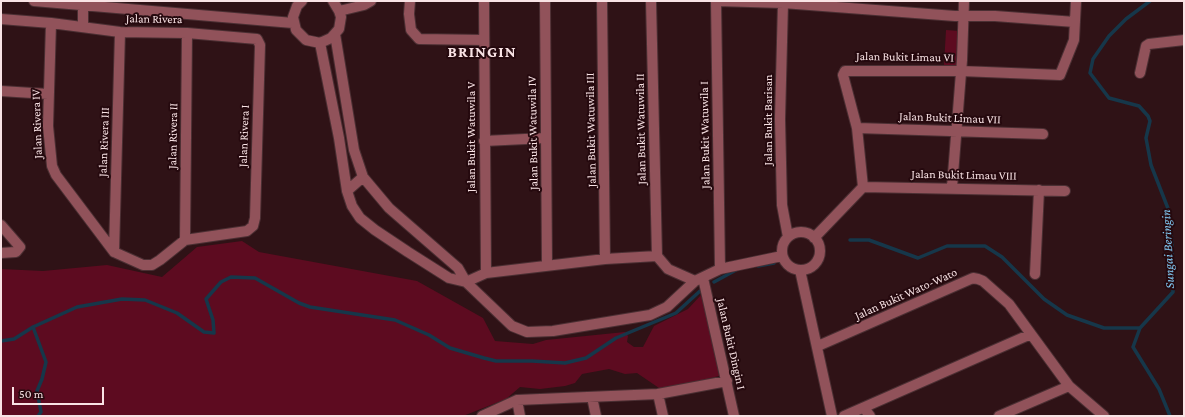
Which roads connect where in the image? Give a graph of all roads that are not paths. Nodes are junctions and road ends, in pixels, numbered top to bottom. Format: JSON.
{"nodes":[{"id":1,"x":34,"y":1,"type":"edge"},
{"id":2,"x":302,"y":1,"type":"edge"},
{"id":3,"x":333,"y":1,"type":"edge"},
{"id":4,"x":371,"y":1,"type":"edge"},
{"id":5,"x":410,"y":1,"type":"edge"},
{"id":6,"x":484,"y":1,"type":"edge"},
{"id":7,"x":545,"y":1,"type":"edge"},
{"id":8,"x":602,"y":1,"type":"edge"},
{"id":9,"x":651,"y":1,"type":"edge"},
{"id":10,"x":716,"y":1,"type":"edge"},
{"id":11,"x":761,"y":1,"type":"edge"},
{"id":12,"x":964,"y":1,"type":"edge"},
{"id":13,"x":1076,"y":1,"type":"edge"},
{"id":14,"x":783,"y":3,"type":"junction"},
{"id":15,"x":820,"y":3,"type":"edge"},
{"id":16,"x":83,"y":5,"type":"junction"},
{"id":17,"x":877,"y":6,"type":"edge"},
{"id":18,"x":339,"y":11,"type":"junction"},
{"id":19,"x":962,"y":16,"type":"junction"},
{"id":20,"x":1,"y":19,"type":"edge"},
{"id":21,"x":1075,"y":22,"type":"junction"},
{"id":22,"x":51,"y":23,"type":"junction"},
{"id":23,"x":294,"y":23,"type":"junction"},
{"id":24,"x":83,"y":27,"type":"junction"},
{"id":25,"x":120,"y":32,"type":"junction"},
{"id":26,"x":187,"y":33,"type":"junction"},
{"id":27,"x":336,"y":34,"type":"junction"},
{"id":28,"x":257,"y":39,"type":"joint"},
{"id":29,"x":484,"y":40,"type":"junction"},
{"id":30,"x":1184,"y":40,"type":"edge"},
{"id":31,"x":320,"y":43,"type":"junction"},
{"id":32,"x":961,"y":71,"type":"junction"},
{"id":33,"x":1140,"y":73,"type":"dead end"},
{"id":34,"x":1,"y":92,"type":"edge"},
{"id":35,"x":48,"y":94,"type":"junction"},
{"id":36,"x":857,"y":128,"type":"junction"},
{"id":37,"x":956,"y":131,"type":"junction"},
{"id":38,"x":1043,"y":134,"type":"dead end"},
{"id":39,"x":546,"y":138,"type":"junction"},
{"id":40,"x":484,"y":141,"type":"junction"},
{"id":41,"x":363,"y":177,"type":"junction"},
{"id":42,"x":863,"y":187,"type":"junction"},
{"id":43,"x":952,"y":187,"type":"junction"},
{"id":44,"x":1039,"y":190,"type":"junction"},
{"id":45,"x":347,"y":191,"type":"junction"},
{"id":46,"x":1065,"y":191,"type":"dead end"},
{"id":47,"x":1,"y":224,"type":"edge"},
{"id":48,"x":788,"y":237,"type":"junction"},
{"id":49,"x":814,"y":238,"type":"junction"},
{"id":50,"x":185,"y":240,"type":"junction"},
{"id":51,"x":114,"y":252,"type":"junction"},
{"id":52,"x":1,"y":253,"type":"edge"},
{"id":53,"x":657,"y":256,"type":"junction"},
{"id":54,"x":782,"y":256,"type":"junction"},
{"id":55,"x":605,"y":259,"type":"junction"},
{"id":56,"x":547,"y":265,"type":"junction"},
{"id":57,"x":720,"y":269,"type":"junction"},
{"id":58,"x":800,"y":270,"type":"junction"},
{"id":59,"x":486,"y":273,"type":"junction"},
{"id":60,"x":1035,"y":274,"type":"dead end"},
{"id":61,"x":699,"y":280,"type":"junction"},
{"id":62,"x":466,"y":282,"type":"junction"},
{"id":63,"x":1031,"y":334,"type":"junction"},
{"id":64,"x":818,"y":346,"type":"junction"},
{"id":65,"x":727,"y":381,"type":"junction"},
{"id":66,"x":1069,"y":386,"type":"junction"},
{"id":67,"x":658,"y":394,"type":"junction"},
{"id":68,"x":592,"y":396,"type":"junction"},
{"id":69,"x":517,"y":400,"type":"junction"},
{"id":70,"x":867,"y":412,"type":"edge"},
{"id":71,"x":482,"y":416,"type":"edge"},
{"id":72,"x":520,"y":416,"type":"edge"},
{"id":73,"x":596,"y":416,"type":"edge"},
{"id":74,"x":663,"y":416,"type":"edge"},
{"id":75,"x":734,"y":416,"type":"edge"},
{"id":76,"x":832,"y":416,"type":"edge"},
{"id":77,"x":844,"y":416,"type":"edge"},
{"id":78,"x":999,"y":416,"type":"edge"},
{"id":79,"x":1104,"y":416,"type":"edge"}],
"edges":[{"from":1,"to":16,"type":"street"},
{"from":2,"to":23,"type":"street"},
{"from":3,"to":18,"type":"street"},
{"from":4,"to":18,"type":"street"},
{"from":5,"to":29,"type":"street"},
{"from":6,"to":29,"type":"street","name":"Jalan Bukit Watuwila V"},
{"from":7,"to":39,"type":"street","name":"Jalan Bukit Watuwila IV"},
{"from":8,"to":55,"type":"street","name":"Jalan Bukit Watuwila III"},
{"from":9,"to":53,"type":"street","name":"Jalan Bukit Watuwila II"},
{"from":10,"to":11,"type":"street"},
{"from":10,"to":57,"type":"street","name":"Jalan Bukit Watuwila I"},
{"from":11,"to":14,"type":"street"},
{"from":12,"to":19,"type":"street"},
{"from":13,"to":21,"type":"street"},
{"from":14,"to":15,"type":"street"},
{"from":14,"to":48,"type":"street","name":"Jalan Bukit Barisan"},
{"from":15,"to":17,"type":"street"},
{"from":16,"to":23,"type":"street"},
{"from":16,"to":24,"type":"street"},
{"from":17,"to":19,"type":"street"},
{"from":18,"to":27,"type":"street"},
{"from":19,"to":21,"type":"street"},
{"from":19,"to":32,"type":"street"},
{"from":20,"to":22,"type":"street","name":"Jalan Rivera"},
{"from":21,"to":32,"type":"street","name":"Jalan Bukit Limau VI"},
{"from":22,"to":24,"type":"street","name":"Jalan Rivera"},
{"from":22,"to":35,"type":"street","name":"Jalan Rivera IV"},
{"from":23,"to":31,"type":"street"},
{"from":24,"to":25,"type":"street","name":"Jalan Rivera"},
{"from":25,"to":26,"type":"street","name":"Jalan Rivera"},
{"from":25,"to":51,"type":"street","name":"Jalan Rivera III"},
{"from":26,"to":28,"type":"street","name":"Jalan Rivera"},
{"from":26,"to":50,"type":"street","name":"Jalan Rivera II"},
{"from":27,"to":31,"type":"street"},
{"from":27,"to":41,"type":"street"},
{"from":28,"to":50,"type":"street","name":"Jalan Rivera I"},
{"from":29,"to":40,"type":"street","name":"Jalan Bukit Watuwila V"},
{"from":30,"to":33,"type":"street"},
{"from":31,"to":45,"type":"street"},
{"from":32,"to":36,"type":"street","name":"Jalan Bukit Limau VI"},
{"from":32,"to":37,"type":"street"},
{"from":34,"to":35,"type":"street"},
{"from":35,"to":51,"type":"street","name":"Jalan Rivera IV"},
{"from":36,"to":37,"type":"street","name":"Jalan Bukit Limau VII"},
{"from":36,"to":42,"type":"street","name":"Jalan Bukit Limau VI"},
{"from":37,"to":38,"type":"street","name":"Jalan Bukit Limau VII"},
{"from":37,"to":43,"type":"street"},
{"from":39,"to":40,"type":"street"},
{"from":39,"to":56,"type":"street","name":"Jalan Bukit Watuwila IV"},
{"from":40,"to":59,"type":"street","name":"Jalan Bukit Watuwila V"},
{"from":41,"to":45,"type":"street"},
{"from":41,"to":62,"type":"street"},
{"from":42,"to":43,"type":"street","name":"Jalan Bukit Limau VIII"},
{"from":42,"to":49,"type":"street"},
{"from":43,"to":44,"type":"street","name":"Jalan Bukit Limau VIII"},
{"from":44,"to":46,"type":"street","name":"Jalan Bukit Limau VIII"},
{"from":44,"to":60,"type":"street"},
{"from":45,"to":62,"type":"street"},
{"from":47,"to":52,"type":"street"},
{"from":48,"to":49,"type":"street"},
{"from":48,"to":54,"type":"street"},
{"from":49,"to":58,"type":"street"},
{"from":50,"to":51,"type":"street"},
{"from":53,"to":55,"type":"street"},
{"from":53,"to":61,"type":"street"},
{"from":54,"to":57,"type":"street"},
{"from":54,"to":58,"type":"street"},
{"from":55,"to":56,"type":"street"},
{"from":56,"to":59,"type":"street"},
{"from":57,"to":61,"type":"street"},
{"from":58,"to":64,"type":"street"},
{"from":59,"to":62,"type":"street"},
{"from":61,"to":62,"type":"street"},
{"from":61,"to":65,"type":"street","name":"Jalan Bukit Dingin I"},
{"from":63,"to":64,"type":"street","name":"Jalan Bukit Wato-Wato"},
{"from":63,"to":66,"type":"street","name":"Jalan Bukit Wato-Wato"},
{"from":63,"to":70,"type":"street"},
{"from":64,"to":76,"type":"street"},
{"from":65,"to":67,"type":"street"},
{"from":65,"to":75,"type":"street","name":"Jalan Bukit Dingin I"},
{"from":66,"to":78,"type":"street"},
{"from":66,"to":79,"type":"street","name":"Jalan Bukit Wato-Wato"},
{"from":67,"to":68,"type":"street"},
{"from":67,"to":74,"type":"street"},
{"from":68,"to":69,"type":"street"},
{"from":68,"to":73,"type":"street"},
{"from":69,"to":71,"type":"street"},
{"from":69,"to":72,"type":"street"},
{"from":70,"to":77,"type":"street"}]}
